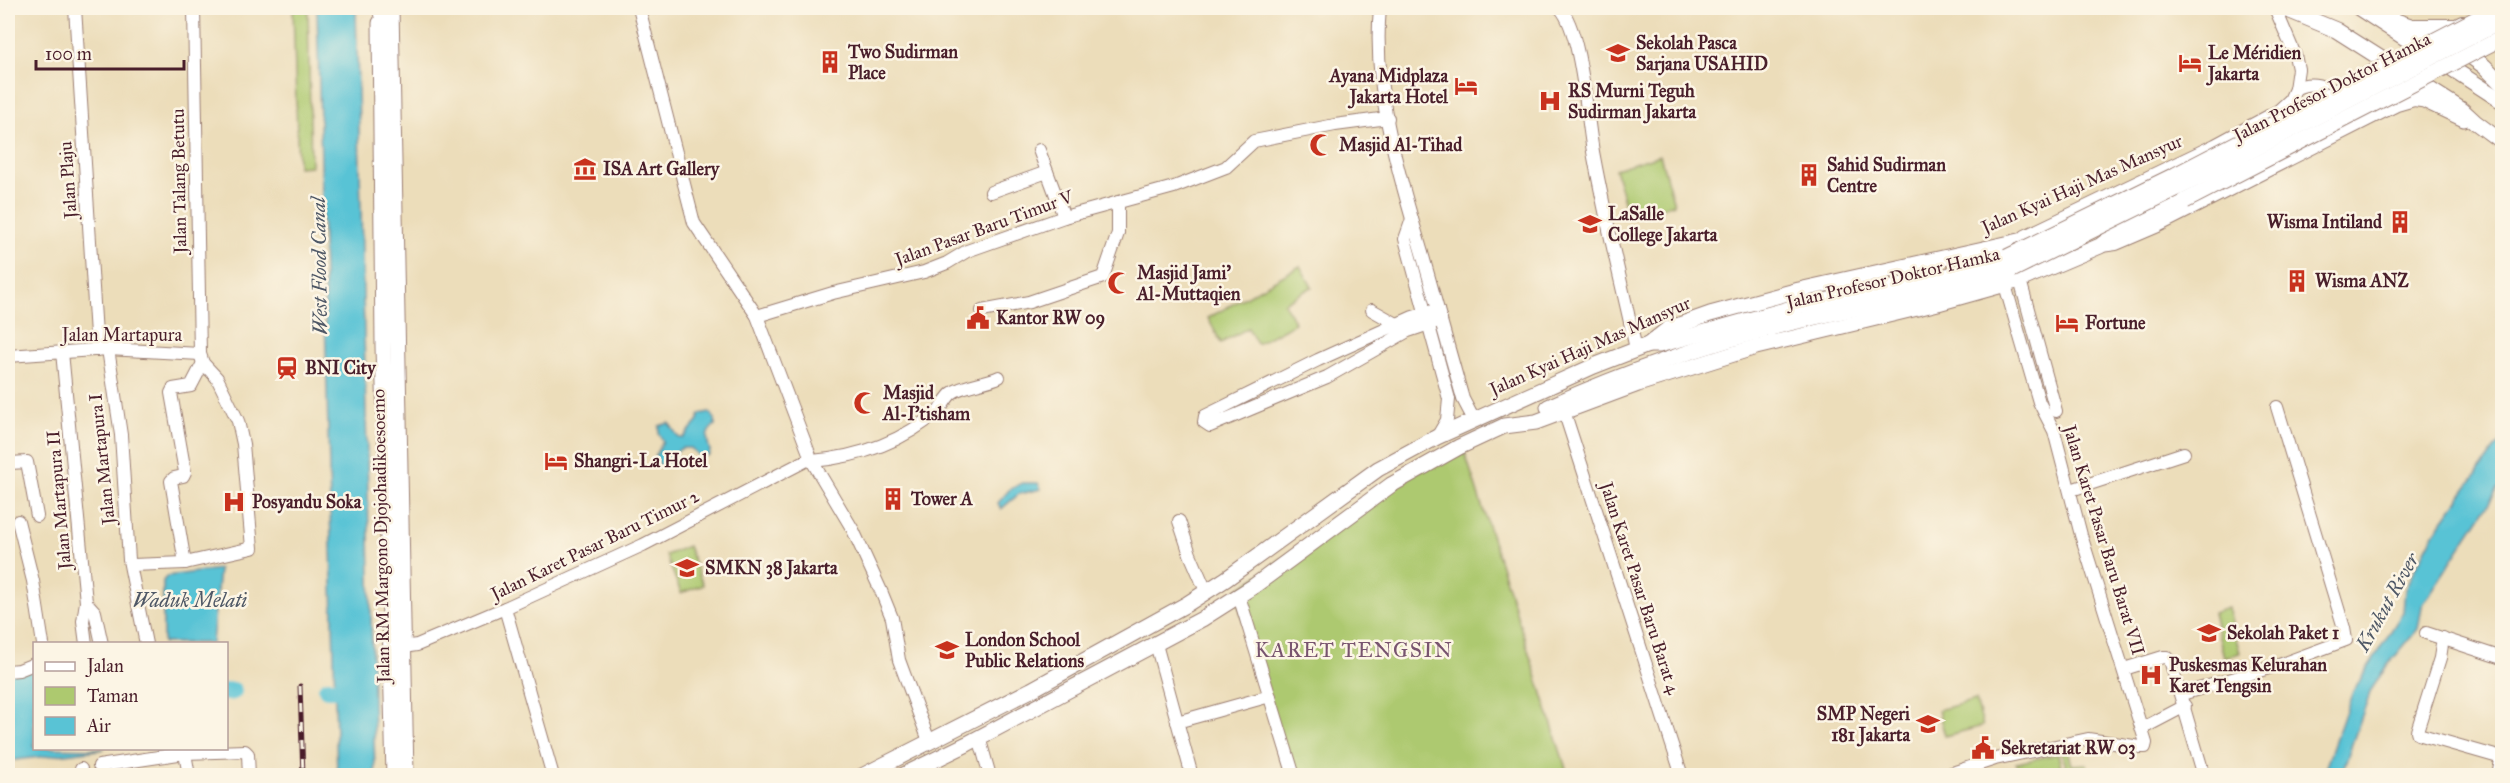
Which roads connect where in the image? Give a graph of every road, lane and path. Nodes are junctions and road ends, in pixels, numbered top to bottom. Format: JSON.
{"nodes":[{"id":1,"x":75,"y":8,"type":"edge"},
{"id":2,"x":194,"y":8,"type":"edge"},
{"id":3,"x":639,"y":8,"type":"edge"},
{"id":4,"x":1380,"y":8,"type":"edge"},
{"id":5,"x":1560,"y":8,"type":"edge"},
{"id":6,"x":2275,"y":8,"type":"edge"},
{"id":7,"x":2283,"y":8,"type":"edge"},
{"id":8,"x":2490,"y":8,"type":"edge"},
{"id":9,"x":2497,"y":8,"type":"edge"},
{"id":10,"x":384,"y":9,"type":"edge"},
{"id":11,"x":2364,"y":10,"type":"edge"},
{"id":12,"x":2502,"y":21,"type":"edge"},
{"id":13,"x":2410,"y":25,"type":"junction"},
{"id":14,"x":2502,"y":26,"type":"edge"},
{"id":15,"x":2325,"y":27,"type":"junction"},
{"id":16,"x":2502,"y":38,"type":"edge"},
{"id":17,"x":2502,"y":84,"type":"edge"},
{"id":18,"x":2295,"y":89,"type":"junction"},
{"id":19,"x":2502,"y":101,"type":"edge"},
{"id":20,"x":2428,"y":102,"type":"junction"},
{"id":21,"x":1388,"y":118,"type":"junction"},
{"id":22,"x":2475,"y":122,"type":"junction"},
{"id":23,"x":2344,"y":133,"type":"junction"},
{"id":24,"x":2502,"y":142,"type":"edge"},
{"id":25,"x":1039,"y":150,"type":"dead end"},
{"id":26,"x":1047,"y":172,"type":"junction"},
{"id":27,"x":991,"y":192,"type":"dead end"},
{"id":28,"x":2183,"y":196,"type":"junction"},
{"id":29,"x":1118,"y":202,"type":"junction"},
{"id":30,"x":1064,"y":217,"type":"junction"},
{"id":31,"x":2100,"y":246,"type":"junction"},
{"id":32,"x":1999,"y":247,"type":"junction"},
{"id":33,"x":2020,"y":280,"type":"junction"},
{"id":34,"x":2005,"y":285,"type":"junction"},
{"id":35,"x":1372,"y":310,"type":"dead end"},
{"id":36,"x":982,"y":311,"type":"dead end"},
{"id":37,"x":757,"y":316,"type":"junction"},
{"id":38,"x":1434,"y":317,"type":"junction"},
{"id":39,"x":1403,"y":328,"type":"junction"},
{"id":40,"x":1692,"y":342,"type":"junction"},
{"id":41,"x":1642,"y":347,"type":"junction"},
{"id":42,"x":102,"y":349,"type":"junction"},
{"id":43,"x":1347,"y":349,"type":"junction"},
{"id":44,"x":62,"y":352,"type":"junction"},
{"id":45,"x":8,"y":356,"type":"edge"},
{"id":46,"x":202,"y":358,"type":"junction"},
{"id":47,"x":1318,"y":360,"type":"junction"},
{"id":48,"x":1354,"y":360,"type":"junction"},
{"id":49,"x":999,"y":377,"type":"dead end"},
{"id":50,"x":1328,"y":377,"type":"junction"},
{"id":51,"x":2277,"y":407,"type":"dead end"},
{"id":52,"x":1564,"y":411,"type":"junction"},
{"id":53,"x":2056,"y":411,"type":"dead end"},
{"id":54,"x":1474,"y":420,"type":"junction"},
{"id":55,"x":1504,"y":426,"type":"junction"},
{"id":56,"x":1437,"y":437,"type":"junction"},
{"id":57,"x":2184,"y":453,"type":"dead end"},
{"id":58,"x":8,"y":460,"type":"edge"},
{"id":59,"x":811,"y":460,"type":"junction"},
{"id":60,"x":2071,"y":490,"type":"junction"},
{"id":61,"x":38,"y":516,"type":"dead end"},
{"id":62,"x":18,"y":521,"type":"dead end"},
{"id":63,"x":1179,"y":521,"type":"dead end"},
{"id":64,"x":185,"y":563,"type":"junction"},
{"id":65,"x":132,"y":565,"type":"junction"},
{"id":66,"x":1206,"y":591,"type":"junction"},
{"id":67,"x":1239,"y":596,"type":"junction"},
{"id":68,"x":86,"y":602,"type":"junction"},
{"id":69,"x":505,"y":608,"type":"junction"},
{"id":70,"x":2426,"y":633,"type":"dead end"},
{"id":71,"x":2444,"y":638,"type":"junction"},
{"id":72,"x":43,"y":642,"type":"edge"},
{"id":73,"x":86,"y":642,"type":"edge"},
{"id":74,"x":102,"y":642,"type":"edge"},
{"id":75,"x":146,"y":642,"type":"edge"},
{"id":76,"x":1156,"y":644,"type":"junction"},
{"id":77,"x":396,"y":648,"type":"junction"},
{"id":78,"x":2502,"y":658,"type":"edge"},
{"id":79,"x":33,"y":663,"type":"edge"},
{"id":80,"x":2124,"y":669,"type":"junction"},
{"id":81,"x":8,"y":671,"type":"edge"},
{"id":82,"x":1270,"y":696,"type":"junction"},
{"id":83,"x":2183,"y":700,"type":"junction"},
{"id":84,"x":1177,"y":722,"type":"junction"},
{"id":85,"x":2143,"y":728,"type":"junction"},
{"id":86,"x":979,"y":737,"type":"junction"},
{"id":87,"x":929,"y":741,"type":"junction"},
{"id":88,"x":185,"y":753,"type":"junction"},
{"id":89,"x":2502,"y":756,"type":"edge"},
{"id":90,"x":99,"y":766,"type":"dead end"},
{"id":91,"x":189,"y":776,"type":"edge"},
{"id":92,"x":249,"y":776,"type":"edge"},
{"id":93,"x":394,"y":776,"type":"edge"},
{"id":94,"x":406,"y":776,"type":"edge"},
{"id":95,"x":553,"y":776,"type":"edge"},
{"id":96,"x":862,"y":776,"type":"edge"},
{"id":97,"x":902,"y":776,"type":"edge"},
{"id":98,"x":990,"y":776,"type":"edge"},
{"id":99,"x":1192,"y":776,"type":"edge"},
{"id":100,"x":1294,"y":776,"type":"edge"},
{"id":101,"x":1682,"y":776,"type":"edge"},
{"id":102,"x":1942,"y":776,"type":"edge"},
{"id":103,"x":2204,"y":776,"type":"edge"},
{"id":104,"x":2498,"y":776,"type":"edge"}],
"edges":[{"from":1,"to":42,"type":"street","name":"Jalan Plaju"},
{"from":2,"to":46,"type":"street","name":"Jalan Talang Betutu"},
{"from":3,"to":37,"type":"street"},
{"from":4,"to":21,"type":"street"},
{"from":5,"to":41,"type":"street"},
{"from":6,"to":18,"type":"street"},
{"from":7,"to":15,"type":"main road"},
{"from":8,"to":13,"type":"street"},
{"from":9,"to":16,"type":"street"},
{"from":9,"to":40,"type":"main road","name":"Jalan Profesor Doktor Hamka","bridge":true},
{"from":10,"to":77,"type":"main road","name":"Jalan RM Margono Djojohadikoesoemo"},
{"from":11,"to":13,"type":"main road"},
{"from":11,"to":19,"type":"main road"},
{"from":12,"to":40,"type":"main road","name":"Jalan Profesor Doktor Hamka","bridge":true},
{"from":13,"to":17,"type":"main road"},
{"from":14,"to":28,"type":"main road","bridge":true},
{"from":15,"to":20,"type":"main road"},
{"from":15,"to":22,"type":"main road"},
{"from":16,"to":28,"type":"main road","bridge":true},
{"from":18,"to":23,"type":"street"},
{"from":18,"to":32,"type":"street","name":"Jalan Kyai Haji Mas Mansyur"},
{"from":20,"to":22,"type":"main road"},
{"from":20,"to":23,"type":"street"},
{"from":21,"to":29,"type":"street","name":"Jalan Pasar Baru Timur V"},
{"from":21,"to":38,"type":"street"},
{"from":22,"to":24,"type":"main road"},
{"from":23,"to":31,"type":"street"},
{"from":25,"to":26,"type":"street"},
{"from":26,"to":27,"type":"street"},
{"from":26,"to":30,"type":"street"},
{"from":28,"to":31,"type":"main road"},
{"from":28,"to":32,"type":"main road"},
{"from":29,"to":30,"type":"street","name":"Jalan Pasar Baru Timur V"},
{"from":29,"to":36,"type":"street"},
{"from":30,"to":37,"type":"street","name":"Jalan Pasar Baru Timur V"},
{"from":31,"to":33,"type":"main road"},
{"from":32,"to":41,"type":"main road","name":"Jalan Kyai Haji Mas Mansyur"},
{"from":33,"to":34,"type":"main road"},
{"from":33,"to":53,"type":"street","name":"Jalan Karet Pasar Baru Barat VII"},
{"from":34,"to":52,"type":"main road"},
{"from":34,"to":60,"type":"street","name":"Jalan Karet Pasar Baru Barat VII"},
{"from":35,"to":39,"type":"street"},
{"from":37,"to":59,"type":"street"},
{"from":38,"to":39,"type":"street"},
{"from":38,"to":54,"type":"street"},
{"from":38,"to":56,"type":"street"},
{"from":39,"to":43,"type":"street"},
{"from":39,"to":48,"type":"street"},
{"from":40,"to":41,"type":"main road","name":"Jalan Profesor Doktor Hamka"},
{"from":40,"to":55,"type":"main road","name":"Jalan Profesor Doktor Hamka"},
{"from":41,"to":54,"type":"main road","name":"Jalan Kyai Haji Mas Mansyur"},
{"from":42,"to":44,"type":"street","name":"Jalan Martapura"},
{"from":42,"to":46,"type":"street","name":"Jalan Martapura"},
{"from":42,"to":65,"type":"street","name":"Jalan Martapura I"},
{"from":43,"to":47,"type":"street"},
{"from":43,"to":48,"type":"street"},
{"from":44,"to":45,"type":"street","name":"Jalan Martapura"},
{"from":44,"to":68,"type":"street","name":"Jalan Martapura II"},
{"from":46,"to":64,"type":"street"},
{"from":46,"to":64,"type":"street"},
{"from":47,"to":50,"type":"street"},
{"from":47,"to":50,"type":"street"},
{"from":48,"to":50,"type":"street"},
{"from":49,"to":59,"type":"street","name":"Jalan Karet Pasar Baru Timur 2"},
{"from":51,"to":83,"type":"street"},
{"from":52,"to":55,"type":"main road"},
{"from":52,"to":101,"type":"street","name":"Jalan Karet Pasar Baru Barat 4"},
{"from":54,"to":56,"type":"main road","name":"Jalan Kyai Haji Mas Mansyur"},
{"from":55,"to":67,"type":"main road"},
{"from":56,"to":66,"type":"main road","name":"Jalan Kyai Haji Mas Mansyur"},
{"from":57,"to":60,"type":"street"},
{"from":58,"to":61,"type":"street"},
{"from":59,"to":69,"type":"street","name":"Jalan Karet Pasar Baru Timur 2"},
{"from":59,"to":87,"type":"street"},
{"from":60,"to":80,"type":"street","name":"Jalan Karet Pasar Baru Barat VII"},
{"from":62,"to":72,"type":"street"},
{"from":63,"to":66,"type":"street"},
{"from":64,"to":65,"type":"street"},
{"from":65,"to":75,"type":"street","name":"Jalan Martapura I"},
{"from":66,"to":87,"type":"main road","name":"Jalan Kyai Haji Mas Mansyur"},
{"from":67,"to":76,"type":"main road"},
{"from":67,"to":82,"type":"street"},
{"from":68,"to":73,"type":"street","name":"Jalan Martapura II"},
{"from":68,"to":74,"type":"street"},
{"from":69,"to":77,"type":"street","name":"Jalan Karet Pasar Baru Timur 2"},
{"from":69,"to":95,"type":"street"},
{"from":70,"to":71,"type":"street"},
{"from":71,"to":78,"type":"street"},
{"from":71,"to":89,"type":"street"},
{"from":76,"to":84,"type":"street"},
{"from":76,"to":86,"type":"main road"},
{"from":77,"to":93,"type":"main road","name":"Jalan RM Margono Djojohadikoesoemo"},
{"from":77,"to":94,"type":"main road","name":"Jalan RM Margono Djojohadikoesoemo"},
{"from":79,"to":81,"type":"street"},
{"from":80,"to":83,"type":"street","name":"Jalan Karet Pasar Baru Barat VII"},
{"from":80,"to":85,"type":"street","name":"Jalan Karet Pasar Baru Barat VII"},
{"from":82,"to":84,"type":"street"},
{"from":82,"to":100,"type":"street"},
{"from":83,"to":85,"type":"street"},
{"from":83,"to":103,"type":"street","name":"Jalan Karet Pasar Baru Barat VII"},
{"from":84,"to":99,"type":"street"},
{"from":85,"to":102,"type":"street","name":"Jalan Karet Pasar Baru Barat VII"},
{"from":86,"to":97,"type":"main road"},
{"from":86,"to":98,"type":"street"},
{"from":87,"to":96,"type":"main road","name":"Jalan Kyai Haji Mas Mansyur"},
{"from":88,"to":90,"type":"street"},
{"from":88,"to":91,"type":"street"},
{"from":88,"to":92,"type":"street"},
{"from":89,"to":104,"type":"street"}]}
